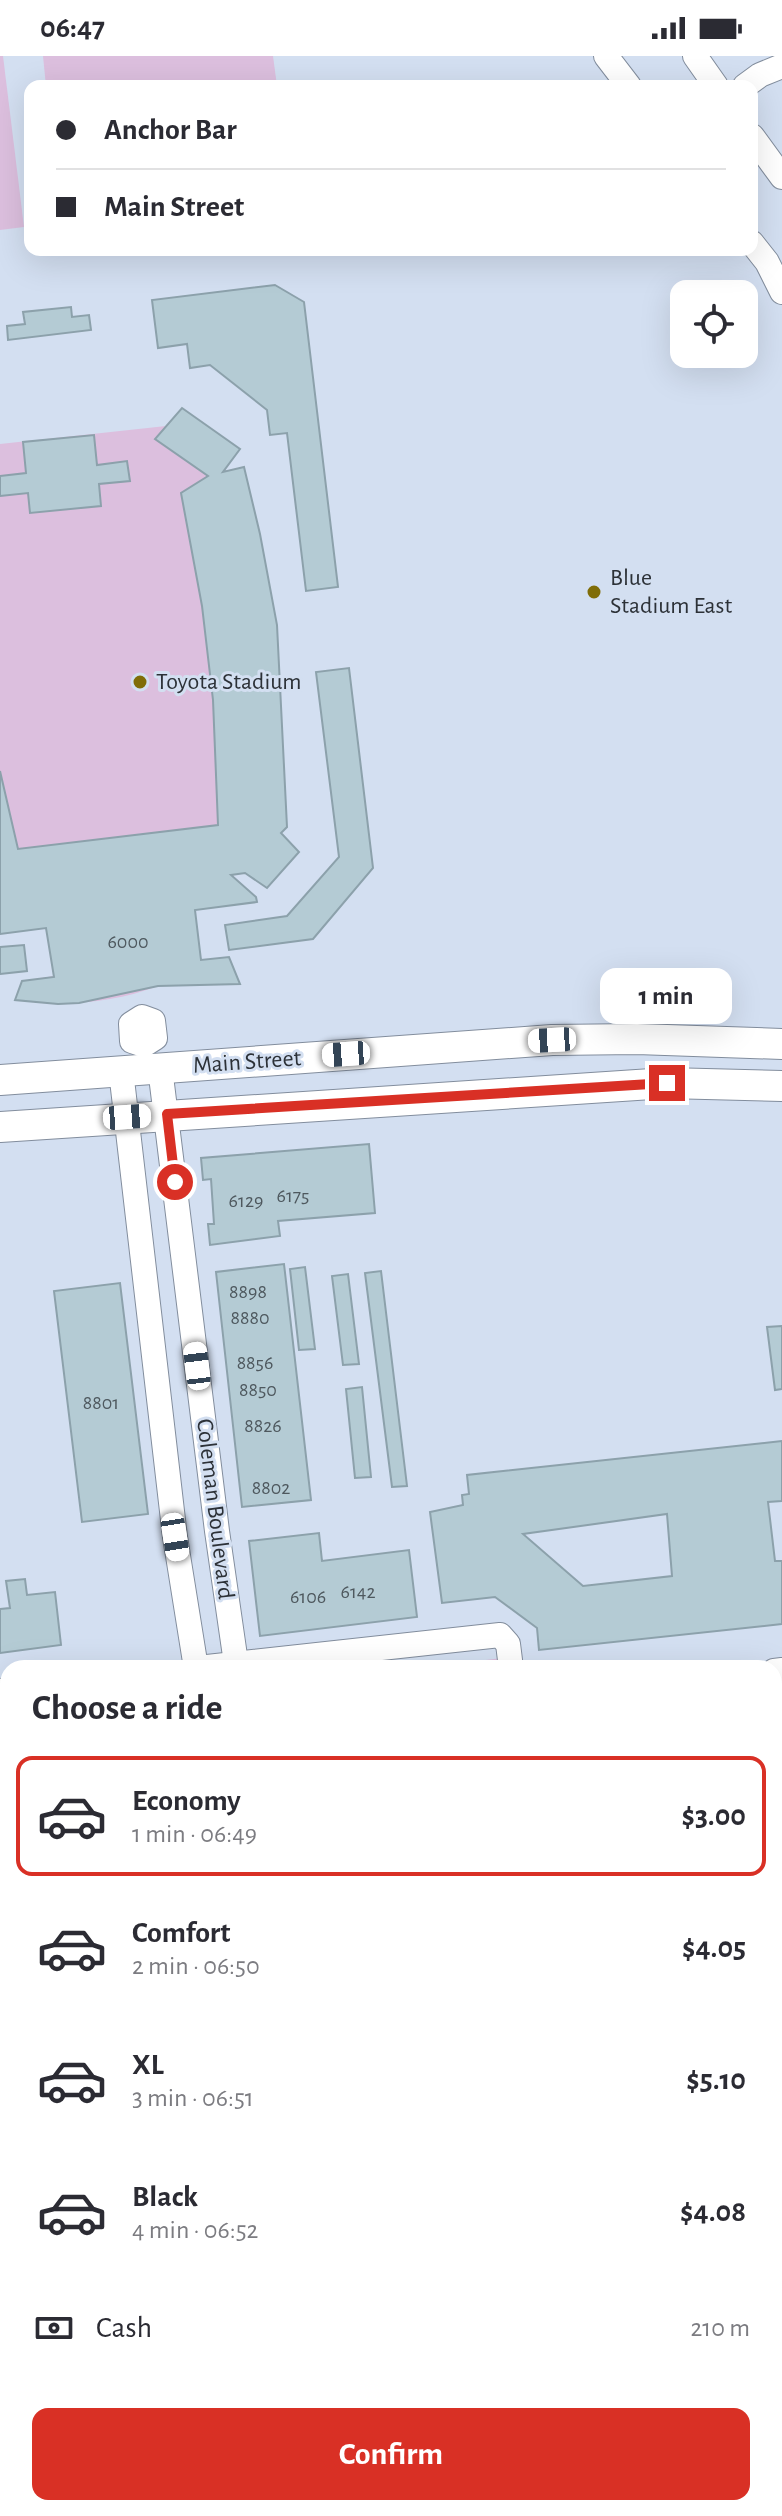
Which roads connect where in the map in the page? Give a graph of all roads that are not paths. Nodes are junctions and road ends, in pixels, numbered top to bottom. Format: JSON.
{"nodes":[{"id":1,"x":606,"y":56,"type":"edge"},
{"id":2,"x":695,"y":56,"type":"edge"},
{"id":3,"x":782,"y":66,"type":"edge"},
{"id":4,"x":624,"y":80,"type":"edge"},
{"id":5,"x":712,"y":80,"type":"edge"},
{"id":6,"x":753,"y":80,"type":"edge"},
{"id":7,"x":758,"y":144,"type":"edge"},
{"id":8,"x":782,"y":177,"type":"edge"},
{"id":9,"x":758,"y":251,"type":"edge"},
{"id":10,"x":782,"y":292,"type":"edge"},
{"id":11,"x":142,"y":1014,"type":"dead end"},
{"id":12,"x":782,"y":1044,"type":"edge"},
{"id":13,"x":143,"y":1063,"type":"junction"},
{"id":14,"x":0,"y":1080,"type":"edge"},
{"id":15,"x":782,"y":1086,"type":"edge"},
{"id":16,"x":167,"y":1114,"type":"junction"},
{"id":17,"x":127,"y":1117,"type":"junction"},
{"id":18,"x":0,"y":1127,"type":"edge"},
{"id":19,"x":217,"y":1531,"type":"junction"},
{"id":20,"x":175,"y":1537,"type":"junction"},
{"id":21,"x":196,"y":1660,"type":"edge"},
{"id":22,"x":236,"y":1660,"type":"edge"},
{"id":23,"x":264,"y":1660,"type":"edge"},
{"id":24,"x":510,"y":1660,"type":"edge"}],
"edges":[{"from":1,"to":4,"type":"street"},
{"from":2,"to":5,"type":"street"},
{"from":3,"to":6,"type":"street"},
{"from":7,"to":8,"type":"street"},
{"from":9,"to":10,"type":"street"},
{"from":11,"to":13,"type":"street"},
{"from":12,"to":13,"type":"main road","name":"Main Street"},
{"from":13,"to":14,"type":"main road","name":"Main Street"},
{"from":13,"to":16,"type":"street","name":"Coleman Boulevard"},
{"from":13,"to":17,"type":"street","name":"Coleman Boulevard"},
{"from":15,"to":16,"type":"main road","name":"Main Street"},
{"from":16,"to":17,"type":"main road","name":"Main Street"},
{"from":16,"to":19,"type":"street","name":"Coleman Boulevard"},
{"from":17,"to":18,"type":"main road","name":"Main Street"},
{"from":17,"to":20,"type":"street","name":"Coleman Boulevard"},
{"from":19,"to":20,"type":"street"},
{"from":19,"to":22,"type":"street","name":"Coleman Boulevard"},
{"from":20,"to":21,"type":"street","name":"Coleman Boulevard"},
{"from":23,"to":24,"type":"street"}]}
